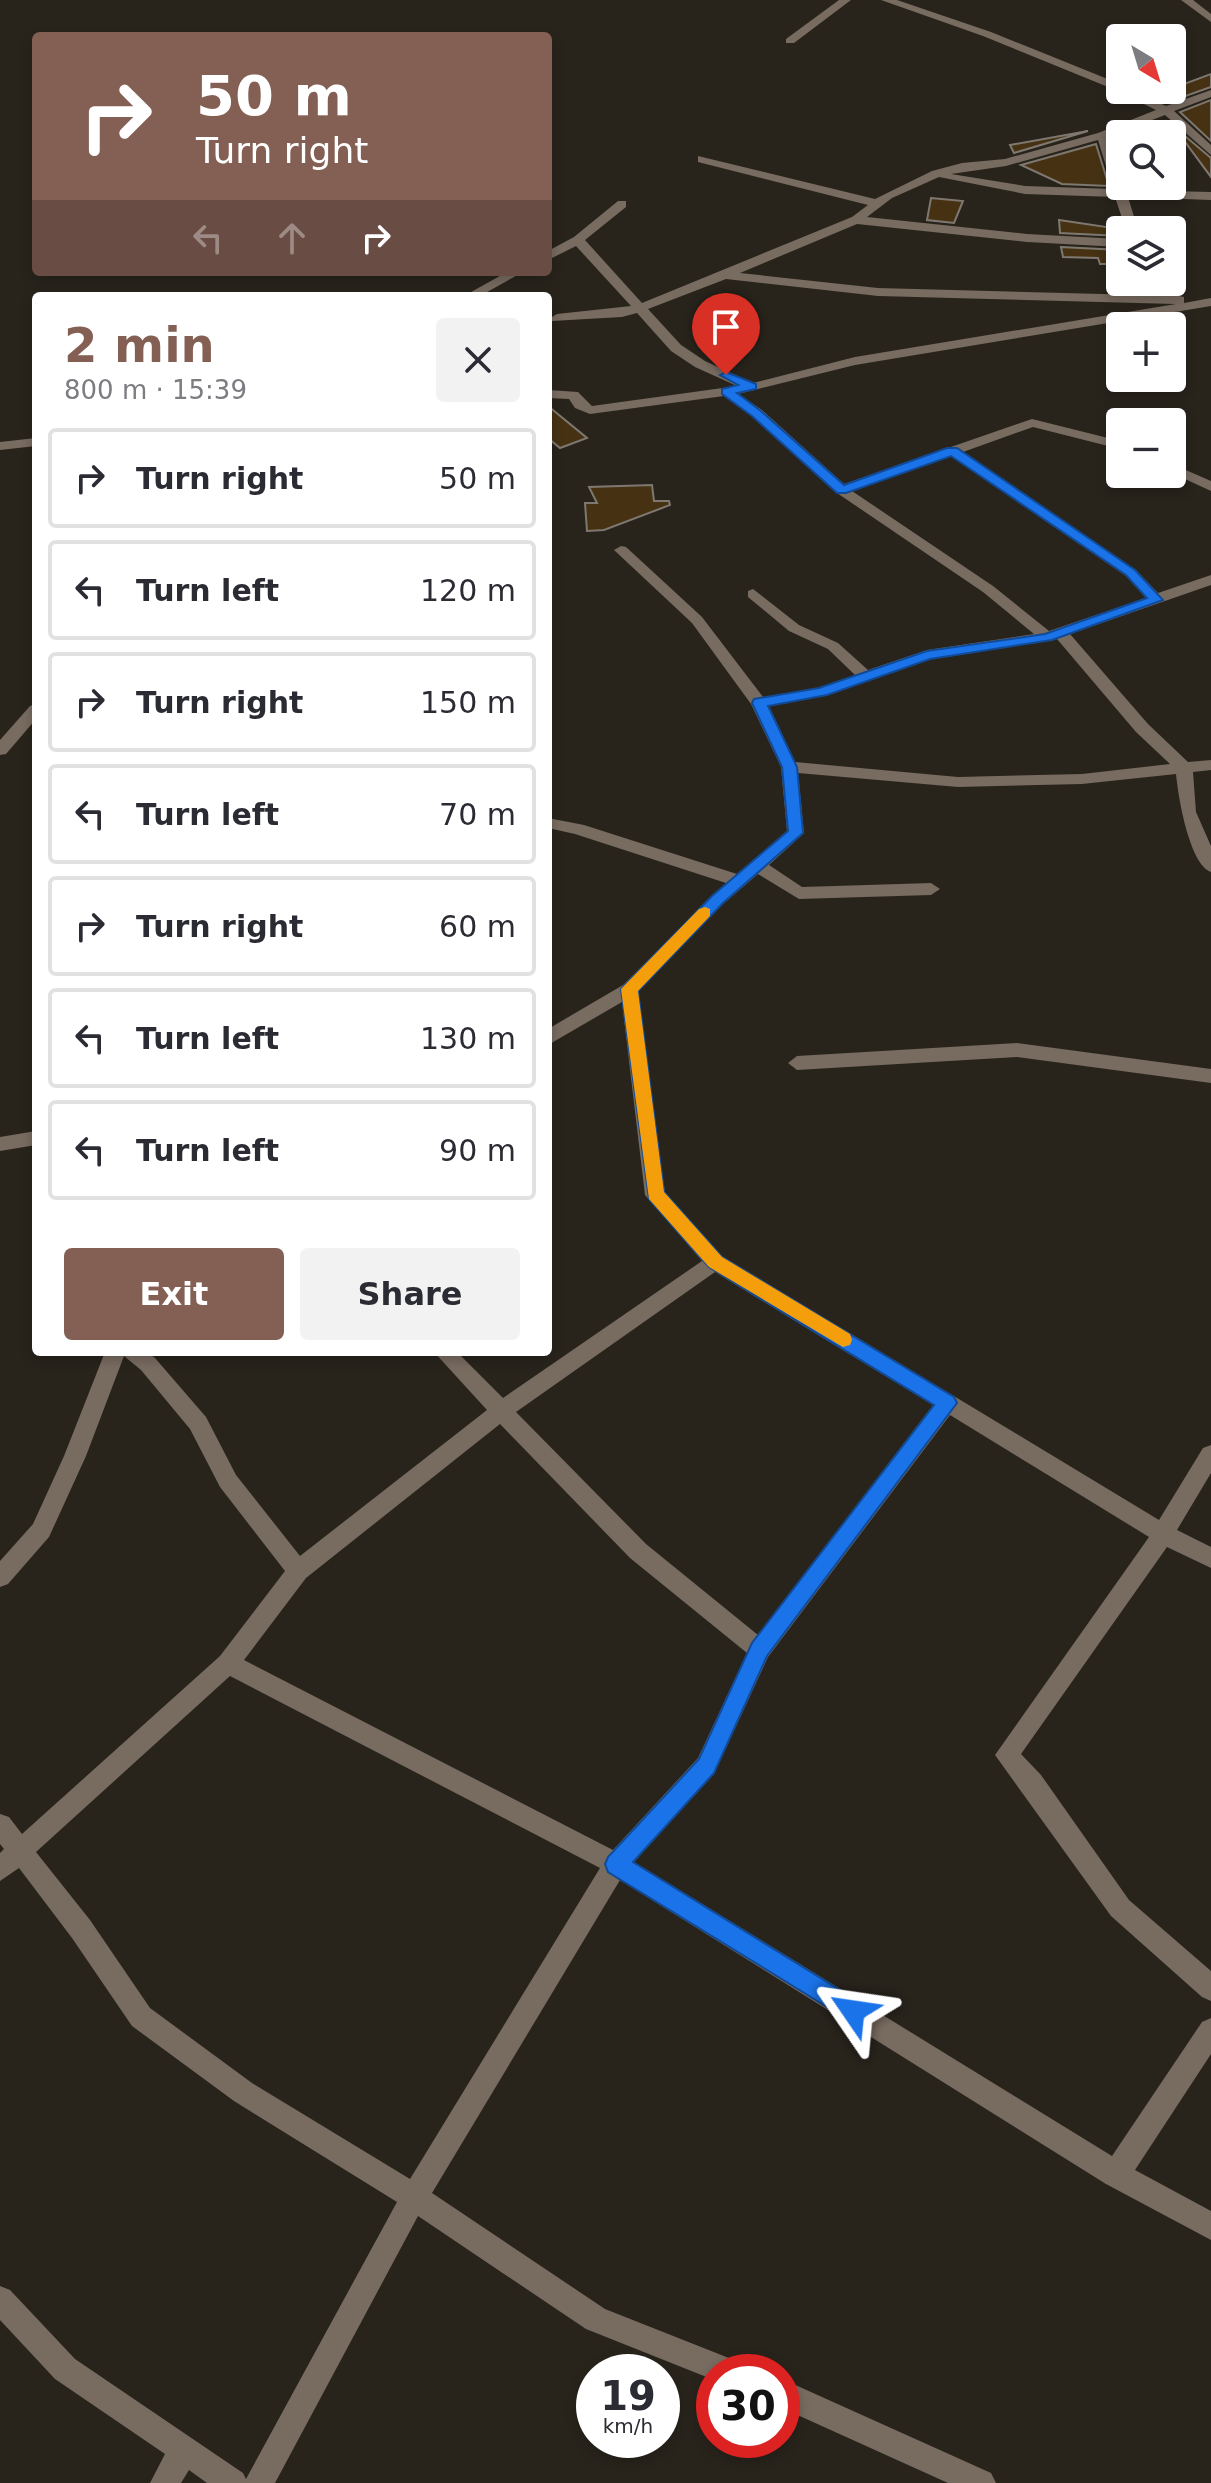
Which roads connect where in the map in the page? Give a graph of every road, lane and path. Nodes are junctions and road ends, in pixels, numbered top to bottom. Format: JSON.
{"nodes":[{"id":1,"x":846,"y":0,"type":"edge"},
{"id":2,"x":886,"y":0,"type":"edge"},
{"id":3,"x":1186,"y":0,"type":"edge"},
{"id":4,"x":1211,"y":19,"type":"edge"},
{"id":5,"x":790,"y":41,"type":"dead end"},
{"id":6,"x":1106,"y":82,"type":"edge"},
{"id":7,"x":1211,"y":93,"type":"edge"},
{"id":8,"x":1153,"y":104,"type":"edge"},
{"id":9,"x":1167,"y":111,"type":"junction"},
{"id":10,"x":1102,"y":135,"type":"junction"},
{"id":11,"x":1106,"y":147,"type":"edge"},
{"id":12,"x":1211,"y":151,"type":"edge"},
{"id":13,"x":702,"y":159,"type":"dead end"},
{"id":14,"x":936,"y":174,"type":"junction"},
{"id":15,"x":1106,"y":193,"type":"edge"},
{"id":16,"x":1186,"y":195,"type":"edge"},
{"id":17,"x":1211,"y":196,"type":"edge"},
{"id":18,"x":622,"y":204,"type":"dead end"},
{"id":19,"x":878,"y":204,"type":"junction"},
{"id":20,"x":856,"y":220,"type":"junction"},
{"id":21,"x":578,"y":240,"type":"junction"},
{"id":22,"x":1106,"y":242,"type":"edge"},
{"id":23,"x":552,"y":254,"type":"edge"},
{"id":24,"x":726,"y":275,"type":"junction"},
{"id":25,"x":509,"y":276,"type":"edge"},
{"id":26,"x":478,"y":292,"type":"edge"},
{"id":27,"x":1143,"y":296,"type":"edge"},
{"id":28,"x":1143,"y":299,"type":"junction"},
{"id":29,"x":1211,"y":301,"type":"edge"},
{"id":30,"x":639,"y":308,"type":"junction"},
{"id":31,"x":557,"y":318,"type":"dead end"},
{"id":32,"x":752,"y":387,"type":"junction"},
{"id":33,"x":726,"y":391,"type":"junction"},
{"id":34,"x":552,"y":394,"type":"edge"},
{"id":35,"x":32,"y":442,"type":"edge"},
{"id":36,"x":1106,"y":442,"type":"edge"},
{"id":37,"x":0,"y":446,"type":"edge"},
{"id":38,"x":952,"y":451,"type":"junction"},
{"id":39,"x":1186,"y":475,"type":"edge"},
{"id":40,"x":1211,"y":487,"type":"edge"},
{"id":41,"x":849,"y":495,"type":"dead end"},
{"id":42,"x":621,"y":550,"type":"dead end"},
{"id":43,"x":1211,"y":580,"type":"edge"},
{"id":44,"x":753,"y":594,"type":"dead end"},
{"id":45,"x":1156,"y":600,"type":"junction"},
{"id":46,"x":1054,"y":635,"type":"junction"},
{"id":47,"x":866,"y":677,"type":"junction"},
{"id":48,"x":759,"y":703,"type":"junction"},
{"id":49,"x":32,"y":714,"type":"edge"},
{"id":50,"x":0,"y":750,"type":"edge"},
{"id":51,"x":1211,"y":765,"type":"edge"},
{"id":52,"x":789,"y":767,"type":"junction"},
{"id":53,"x":1184,"y":768,"type":"junction"},
{"id":54,"x":552,"y":824,"type":"edge"},
{"id":55,"x":757,"y":865,"type":"junction"},
{"id":56,"x":1211,"y":866,"type":"edge"},
{"id":57,"x":739,"y":881,"type":"junction"},
{"id":58,"x":931,"y":889,"type":"dead end"},
{"id":59,"x":629,"y":989,"type":"junction"},
{"id":60,"x":552,"y":1036,"type":"edge"},
{"id":61,"x":797,"y":1063,"type":"dead end"},
{"id":62,"x":1211,"y":1076,"type":"edge"},
{"id":63,"x":32,"y":1139,"type":"edge"},
{"id":64,"x":0,"y":1144,"type":"edge"},
{"id":65,"x":715,"y":1262,"type":"junction"},
{"id":66,"x":113,"y":1356,"type":"edge"},
{"id":67,"x":137,"y":1356,"type":"edge"},
{"id":68,"x":448,"y":1356,"type":"edge"},
{"id":69,"x":947,"y":1403,"type":"junction"},
{"id":70,"x":501,"y":1411,"type":"junction"},
{"id":71,"x":1211,"y":1454,"type":"edge"},
{"id":72,"x":1163,"y":1534,"type":"junction"},
{"id":73,"x":1211,"y":1558,"type":"edge"},
{"id":74,"x":298,"y":1571,"type":"junction"},
{"id":75,"x":0,"y":1577,"type":"edge"},
{"id":76,"x":760,"y":1650,"type":"junction"},
{"id":77,"x":228,"y":1663,"type":"junction"},
{"id":78,"x":0,"y":1825,"type":"edge"},
{"id":79,"x":10,"y":1860,"type":"edge"},
{"id":80,"x":616,"y":1864,"type":"junction"},
{"id":81,"x":1211,"y":1988,"type":"edge"},
{"id":82,"x":1211,"y":2031,"type":"edge"},
{"id":83,"x":1116,"y":2174,"type":"junction"},
{"id":84,"x":414,"y":2197,"type":"junction"},
{"id":85,"x":1211,"y":2226,"type":"edge"},
{"id":86,"x":0,"y":2300,"type":"edge"},
{"id":87,"x":696,"y":2359,"type":"edge"},
{"id":88,"x":800,"y":2401,"type":"edge"},
{"id":89,"x":184,"y":2450,"type":"junction"},
{"id":90,"x":165,"y":2483,"type":"edge"},
{"id":91,"x":233,"y":2483,"type":"edge"},
{"id":92,"x":259,"y":2483,"type":"edge"},
{"id":93,"x":981,"y":2483,"type":"edge"}],
"edges":[{"from":1,"to":5,"type":"street"},
{"from":2,"to":6,"type":"street"},
{"from":3,"to":4,"type":"street"},
{"from":7,"to":9,"type":"street"},
{"from":8,"to":9,"type":"street"},
{"from":9,"to":10,"type":"street"},
{"from":9,"to":12,"type":"street"},
{"from":10,"to":11,"type":"street"},
{"from":10,"to":14,"type":"street"},
{"from":13,"to":19,"type":"street"},
{"from":14,"to":15,"type":"street"},
{"from":14,"to":19,"type":"street"},
{"from":16,"to":17,"type":"street"},
{"from":18,"to":21,"type":"street"},
{"from":19,"to":20,"type":"street"},
{"from":20,"to":22,"type":"street"},
{"from":20,"to":24,"type":"street"},
{"from":21,"to":23,"type":"street"},
{"from":21,"to":30,"type":"street"},
{"from":24,"to":28,"type":"street"},
{"from":24,"to":30,"type":"street"},
{"from":25,"to":26,"type":"street"},
{"from":27,"to":28,"type":"street"},
{"from":28,"to":29,"type":"street"},
{"from":29,"to":32,"type":"street"},
{"from":30,"to":31,"type":"street"},
{"from":30,"to":32,"type":"street"},
{"from":32,"to":33,"type":"street"},
{"from":33,"to":34,"type":"street"},
{"from":33,"to":38,"type":"street"},
{"from":35,"to":37,"type":"street"},
{"from":36,"to":38,"type":"street"},
{"from":38,"to":45,"type":"street"},
{"from":39,"to":40,"type":"street"},
{"from":41,"to":46,"type":"street"},
{"from":42,"to":48,"type":"street"},
{"from":43,"to":45,"type":"street"},
{"from":44,"to":47,"type":"street"},
{"from":45,"to":46,"type":"street"},
{"from":46,"to":47,"type":"street"},
{"from":46,"to":53,"type":"street"},
{"from":47,"to":48,"type":"street"},
{"from":48,"to":52,"type":"street"},
{"from":49,"to":50,"type":"street"},
{"from":51,"to":53,"type":"street"},
{"from":52,"to":53,"type":"street"},
{"from":52,"to":55,"type":"street"},
{"from":53,"to":56,"type":"street"},
{"from":54,"to":57,"type":"street"},
{"from":55,"to":57,"type":"street"},
{"from":55,"to":58,"type":"street"},
{"from":57,"to":59,"type":"street"},
{"from":59,"to":60,"type":"street"},
{"from":59,"to":65,"type":"street"},
{"from":61,"to":62,"type":"street"},
{"from":63,"to":64,"type":"street"},
{"from":65,"to":69,"type":"street"},
{"from":65,"to":70,"type":"street"},
{"from":66,"to":75,"type":"street"},
{"from":67,"to":74,"type":"street"},
{"from":68,"to":70,"type":"street"},
{"from":69,"to":72,"type":"street"},
{"from":69,"to":76,"type":"street"},
{"from":70,"to":74,"type":"street"},
{"from":70,"to":76,"type":"street"},
{"from":71,"to":72,"type":"street"},
{"from":72,"to":73,"type":"street"},
{"from":72,"to":81,"type":"street"},
{"from":74,"to":77,"type":"street"},
{"from":76,"to":80,"type":"street"},
{"from":77,"to":79,"type":"street"},
{"from":77,"to":80,"type":"street"},
{"from":78,"to":79,"type":"street"},
{"from":79,"to":84,"type":"street"},
{"from":80,"to":83,"type":"street"},
{"from":80,"to":84,"type":"street"},
{"from":82,"to":83,"type":"street"},
{"from":83,"to":85,"type":"street"},
{"from":84,"to":87,"type":"street"},
{"from":84,"to":92,"type":"street"},
{"from":86,"to":89,"type":"street"},
{"from":88,"to":93,"type":"street"},
{"from":89,"to":90,"type":"street"},
{"from":89,"to":91,"type":"street"}]}
